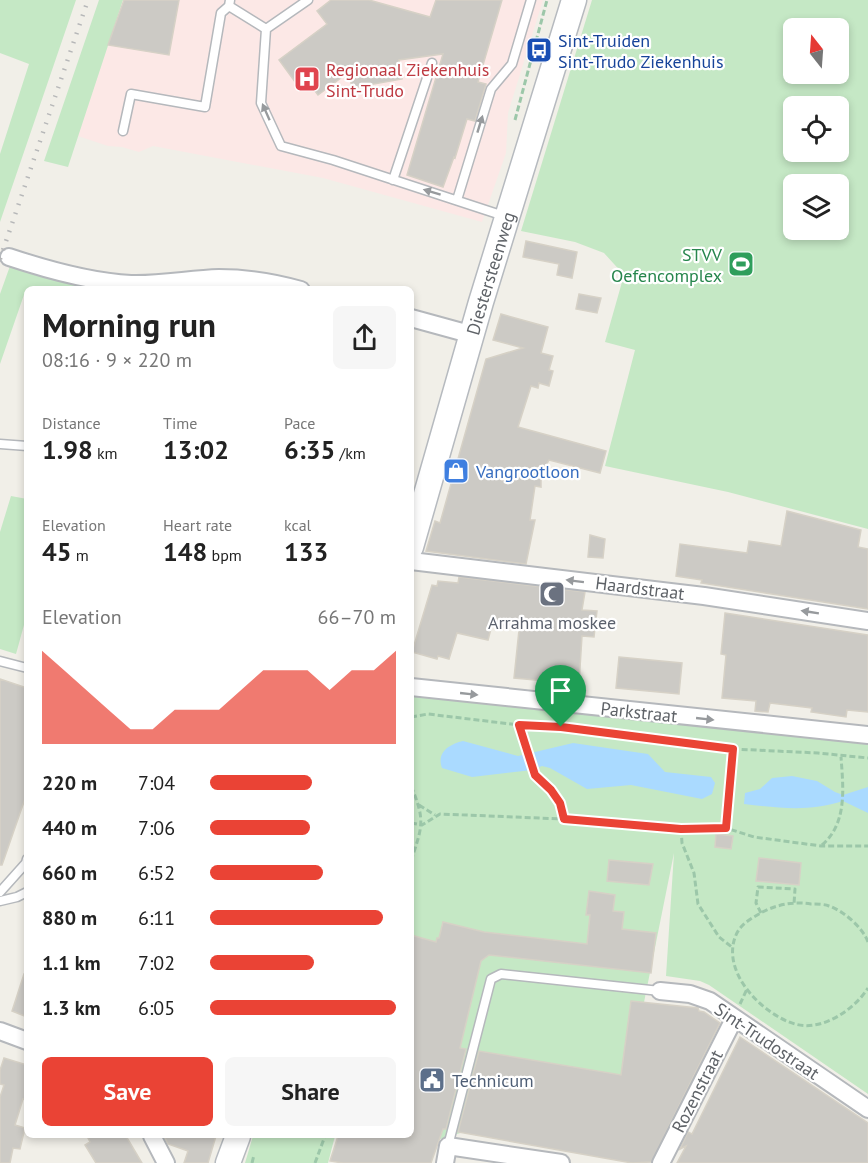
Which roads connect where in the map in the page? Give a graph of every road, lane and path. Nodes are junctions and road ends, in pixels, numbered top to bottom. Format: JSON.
{"nodes":[{"id":1,"x":308,"y":0,"type":"edge"},
{"id":2,"x":531,"y":0,"type":"edge"},
{"id":3,"x":574,"y":0,"type":"edge"},
{"id":4,"x":230,"y":3,"type":"edge"},
{"id":5,"x":266,"y":29,"type":"junction"},
{"id":6,"x":432,"y":63,"type":"dead end"},
{"id":7,"x":123,"y":130,"type":"dead end"},
{"id":8,"x":393,"y":180,"type":"junction"},
{"id":9,"x":457,"y":200,"type":"junction"},
{"id":10,"x":507,"y":217,"type":"junction"},
{"id":11,"x":9,"y":257,"type":"dead end"},
{"id":12,"x":136,"y":286,"type":"edge"},
{"id":13,"x":285,"y":286,"type":"edge"},
{"id":14,"x":414,"y":319,"type":"edge"},
{"id":15,"x":473,"y":335,"type":"junction"},
{"id":16,"x":0,"y":444,"type":"edge"},
{"id":17,"x":24,"y":446,"type":"edge"},
{"id":18,"x":414,"y":537,"type":"edge"},
{"id":19,"x":414,"y":561,"type":"edge"},
{"id":20,"x":868,"y":621,"type":"edge"},
{"id":21,"x":0,"y":661,"type":"edge"},
{"id":22,"x":24,"y":667,"type":"edge"},
{"id":23,"x":414,"y":687,"type":"edge"},
{"id":24,"x":414,"y":716,"type":"edge"},
{"id":25,"x":519,"y":725,"type":"junction"},
{"id":26,"x":868,"y":735,"type":"edge"},
{"id":27,"x":733,"y":749,"type":"junction"},
{"id":28,"x":841,"y":756,"type":"junction"},
{"id":29,"x":868,"y":758,"type":"edge"},
{"id":30,"x":414,"y":794,"type":"edge"},
{"id":31,"x":418,"y":805,"type":"junction"},
{"id":32,"x":435,"y":816,"type":"junction"},
{"id":33,"x":564,"y":819,"type":"junction"},
{"id":34,"x":414,"y":824,"type":"edge"},
{"id":35,"x":422,"y":825,"type":"junction"},
{"id":36,"x":726,"y":828,"type":"junction"},
{"id":37,"x":681,"y":829,"type":"junction"},
{"id":38,"x":821,"y":846,"type":"junction"},
{"id":39,"x":868,"y":846,"type":"edge"},
{"id":40,"x":414,"y":851,"type":"edge"},
{"id":41,"x":24,"y":865,"type":"edge"},
{"id":42,"x":0,"y":892,"type":"edge"},
{"id":43,"x":24,"y":894,"type":"edge"},
{"id":44,"x":0,"y":901,"type":"edge"},
{"id":45,"x":794,"y":904,"type":"junction"},
{"id":46,"x":761,"y":913,"type":"junction"},
{"id":47,"x":868,"y":930,"type":"edge"},
{"id":48,"x":865,"y":934,"type":"junction"},
{"id":49,"x":868,"y":942,"type":"edge"},
{"id":50,"x":733,"y":948,"type":"junction"},
{"id":51,"x":868,"y":988,"type":"edge"},
{"id":52,"x":660,"y":991,"type":"joint"},
{"id":53,"x":734,"y":1019,"type":"junction"},
{"id":54,"x":0,"y":1031,"type":"edge"},
{"id":55,"x":24,"y":1040,"type":"edge"},
{"id":56,"x":868,"y":1108,"type":"edge"},
{"id":57,"x":153,"y":1138,"type":"edge"},
{"id":58,"x":237,"y":1138,"type":"edge"},
{"id":59,"x":324,"y":1138,"type":"edge"},
{"id":60,"x":448,"y":1146,"type":"junction"},
{"id":61,"x":166,"y":1163,"type":"edge"},
{"id":62,"x":228,"y":1163,"type":"edge"},
{"id":63,"x":315,"y":1163,"type":"edge"},
{"id":64,"x":444,"y":1163,"type":"edge"},
{"id":65,"x":561,"y":1163,"type":"edge"},
{"id":66,"x":662,"y":1163,"type":"edge"}],
"edges":[{"from":1,"to":5,"type":"lane"},
{"from":9,"to":2,"type":"lane","one_way":true},
{"from":3,"to":10,"type":"main road","name":"Diestersteenweg"},
{"from":4,"to":5,"type":"lane"},
{"from":4,"to":7,"type":"lane"},
{"from":8,"to":5,"type":"lane","one_way":true},
{"from":6,"to":8,"type":"lane"},
{"from":9,"to":8,"type":"lane","one_way":true},
{"from":9,"to":10,"type":"lane"},
{"from":10,"to":15,"type":"main road","name":"Diestersteenweg"},
{"from":11,"to":12,"type":"street"},
{"from":12,"to":13,"type":"street"},
{"from":14,"to":15,"type":"street"},
{"from":15,"to":18,"type":"main road","name":"Diestersteenweg"},
{"from":16,"to":17,"type":"lane"},
{"from":20,"to":19,"type":"street","name":"Haardstraat","one_way":true},
{"from":21,"to":22,"type":"lane"},
{"from":23,"to":26,"type":"street","name":"Parkstraat","one_way":true},
{"from":24,"to":25,"type":"path"},
{"from":25,"to":27,"type":"path"},
{"from":25,"to":33,"type":"path"},
{"from":27,"to":28,"type":"path"},
{"from":27,"to":36,"type":"path"},
{"from":28,"to":29,"type":"path"},
{"from":28,"to":38,"type":"path"},
{"from":30,"to":31,"type":"path"},
{"from":31,"to":32,"type":"path"},
{"from":31,"to":35,"type":"path"},
{"from":32,"to":33,"type":"path"},
{"from":32,"to":35,"type":"path"},
{"from":33,"to":37,"type":"path"},
{"from":34,"to":35,"type":"path"},
{"from":35,"to":40,"type":"path"},
{"from":36,"to":37,"type":"path"},
{"from":36,"to":38,"type":"path"},
{"from":37,"to":50,"type":"path"},
{"from":38,"to":39,"type":"path"},
{"from":41,"to":42,"type":"lane"},
{"from":43,"to":44,"type":"lane"},
{"from":45,"to":46,"type":"path"},
{"from":45,"to":46,"type":"path"},
{"from":45,"to":48,"type":"path"},
{"from":46,"to":50,"type":"path"},
{"from":47,"to":48,"type":"path"},
{"from":48,"to":49,"type":"path"},
{"from":50,"to":51,"type":"path"},
{"from":52,"to":53,"type":"street","name":"Sint-Trudostraat"},
{"from":52,"to":60,"type":"lane"},
{"from":53,"to":56,"type":"street","name":"Sint-Trudostraat"},
{"from":53,"to":66,"type":"street","name":"Rozenstraat"},
{"from":54,"to":55,"type":"street"},
{"from":57,"to":61,"type":"street"},
{"from":58,"to":62,"type":"main road"},
{"from":59,"to":63,"type":"path"},
{"from":60,"to":64,"type":"street"},
{"from":60,"to":65,"type":"street"}]}
